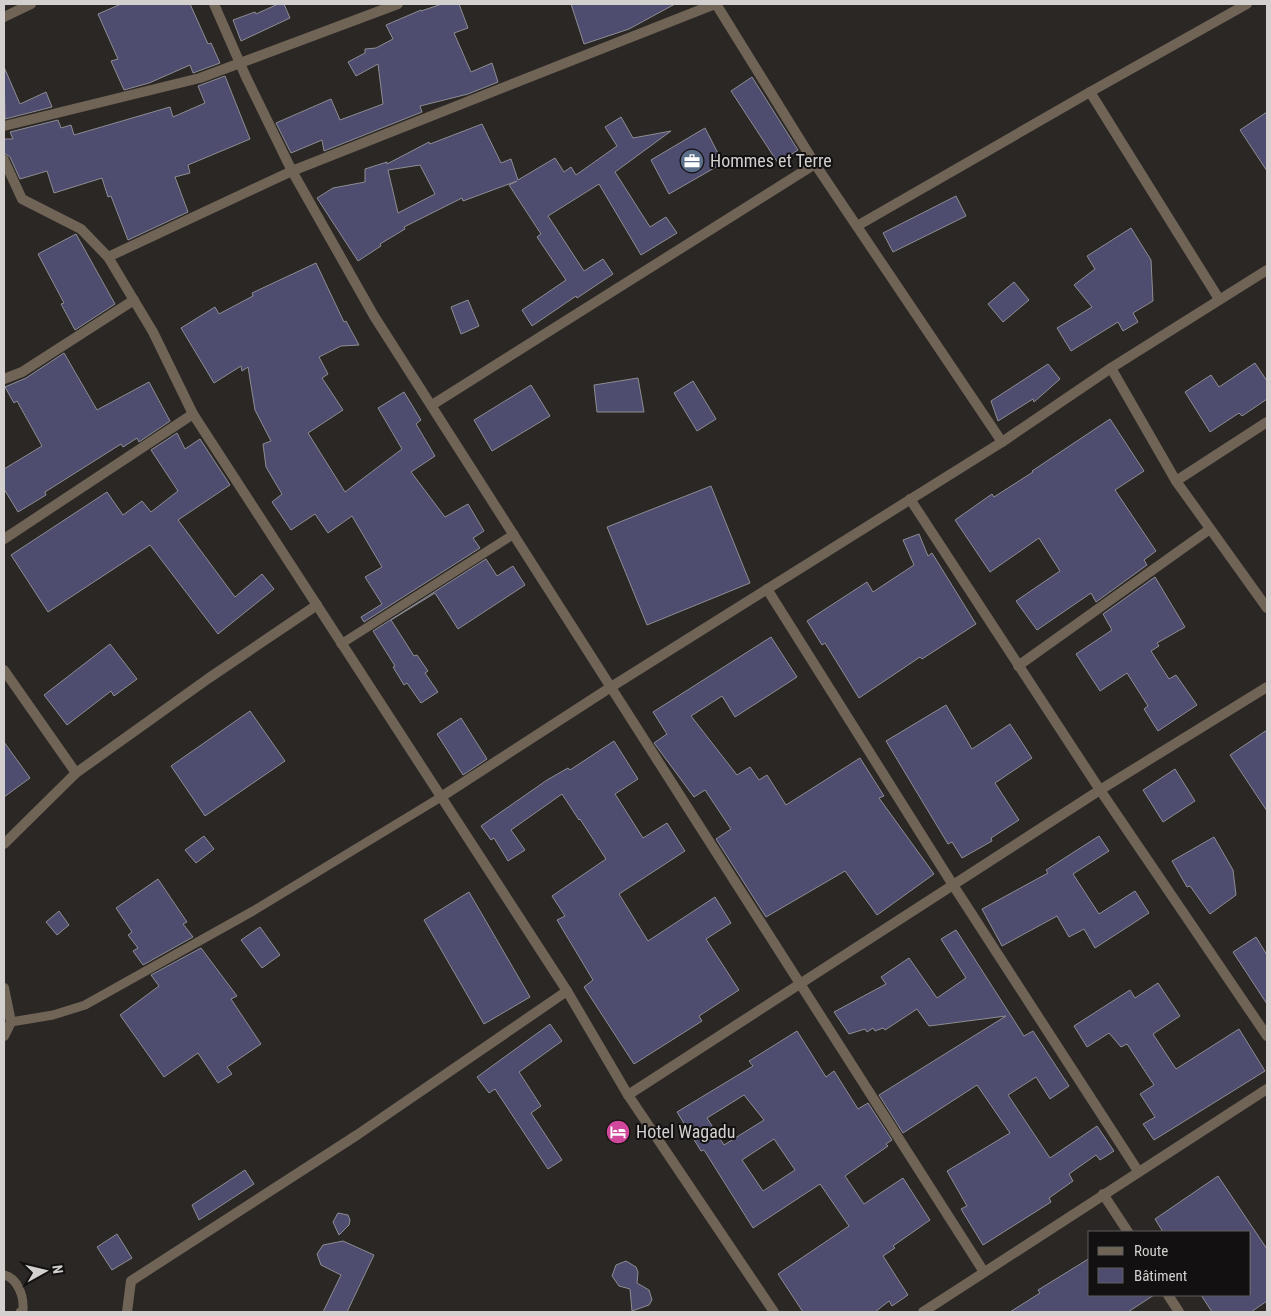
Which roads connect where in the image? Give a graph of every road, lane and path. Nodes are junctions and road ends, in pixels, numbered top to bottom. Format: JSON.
{"nodes":[{"id":1,"x":31,"y":4,"type":"edge"},
{"id":2,"x":214,"y":4,"type":"edge"},
{"id":3,"x":398,"y":4,"type":"edge"},
{"id":4,"x":715,"y":4,"type":"edge"},
{"id":5,"x":1241,"y":5,"type":"edge"},
{"id":6,"x":4,"y":16,"type":"edge"},
{"id":7,"x":240,"y":64,"type":"junction"},
{"id":8,"x":1090,"y":92,"type":"junction"},
{"id":9,"x":4,"y":126,"type":"edge"},
{"id":10,"x":4,"y":160,"type":"edge"},
{"id":11,"x":815,"y":164,"type":"junction"},
{"id":12,"x":292,"y":171,"type":"junction"},
{"id":13,"x":857,"y":226,"type":"junction"},
{"id":14,"x":108,"y":257,"type":"junction"},
{"id":15,"x":1267,"y":270,"type":"edge"},
{"id":16,"x":1219,"y":299,"type":"junction"},
{"id":17,"x":134,"y":300,"type":"junction"},
{"id":18,"x":1111,"y":368,"type":"junction"},
{"id":19,"x":4,"y":379,"type":"edge"},
{"id":20,"x":432,"y":405,"type":"junction"},
{"id":21,"x":194,"y":414,"type":"junction"},
{"id":22,"x":1267,"y":422,"type":"edge"},
{"id":23,"x":1002,"y":442,"type":"junction"},
{"id":24,"x":1176,"y":481,"type":"junction"},
{"id":25,"x":910,"y":499,"type":"junction"},
{"id":26,"x":1210,"y":529,"type":"junction"},
{"id":27,"x":514,"y":534,"type":"junction"},
{"id":28,"x":4,"y":539,"type":"edge"},
{"id":29,"x":767,"y":589,"type":"junction"},
{"id":30,"x":317,"y":605,"type":"junction"},
{"id":31,"x":1267,"y":608,"type":"edge"},
{"id":32,"x":341,"y":644,"type":"junction"},
{"id":33,"x":1018,"y":666,"type":"junction"},
{"id":34,"x":4,"y":670,"type":"edge"},
{"id":35,"x":611,"y":687,"type":"junction"},
{"id":36,"x":1267,"y":687,"type":"edge"},
{"id":37,"x":76,"y":772,"type":"junction"},
{"id":38,"x":1100,"y":790,"type":"junction"},
{"id":39,"x":441,"y":797,"type":"junction"},
{"id":40,"x":4,"y":844,"type":"edge"},
{"id":41,"x":953,"y":885,"type":"junction"},
{"id":42,"x":800,"y":982,"type":"junction"},
{"id":43,"x":4,"y":988,"type":"edge"},
{"id":44,"x":567,"y":991,"type":"junction"},
{"id":45,"x":11,"y":1022,"type":"junction"},
{"id":46,"x":4,"y":1036,"type":"edge"},
{"id":47,"x":1267,"y":1036,"type":"edge"},
{"id":48,"x":1267,"y":1089,"type":"edge"},
{"id":49,"x":628,"y":1095,"type":"junction"},
{"id":50,"x":1138,"y":1171,"type":"junction"},
{"id":51,"x":1103,"y":1194,"type":"junction"},
{"id":52,"x":1127,"y":1231,"type":"edge"},
{"id":53,"x":984,"y":1272,"type":"junction"},
{"id":54,"x":4,"y":1275,"type":"edge"},
{"id":55,"x":1169,"y":1296,"type":"edge"},
{"id":56,"x":20,"y":1312,"type":"edge"},
{"id":57,"x":127,"y":1312,"type":"edge"},
{"id":58,"x":774,"y":1312,"type":"edge"},
{"id":59,"x":922,"y":1312,"type":"edge"},
{"id":60,"x":1179,"y":1312,"type":"edge"}],
"edges":[{"from":1,"to":6,"type":"street"},
{"from":2,"to":7,"type":"street"},
{"from":3,"to":7,"type":"street"},
{"from":4,"to":11,"type":"street"},
{"from":4,"to":12,"type":"street"},
{"from":5,"to":8,"type":"street"},
{"from":7,"to":9,"type":"street"},
{"from":7,"to":12,"type":"street"},
{"from":8,"to":13,"type":"street"},
{"from":8,"to":16,"type":"street"},
{"from":10,"to":14,"type":"street"},
{"from":11,"to":13,"type":"street"},
{"from":11,"to":20,"type":"street"},
{"from":12,"to":14,"type":"street"},
{"from":12,"to":20,"type":"street"},
{"from":13,"to":23,"type":"street"},
{"from":14,"to":17,"type":"street"},
{"from":15,"to":16,"type":"street"},
{"from":16,"to":18,"type":"street"},
{"from":17,"to":19,"type":"street"},
{"from":17,"to":21,"type":"street"},
{"from":18,"to":23,"type":"street"},
{"from":18,"to":24,"type":"street"},
{"from":20,"to":27,"type":"street"},
{"from":21,"to":28,"type":"street"},
{"from":21,"to":30,"type":"street"},
{"from":22,"to":24,"type":"street"},
{"from":23,"to":25,"type":"street"},
{"from":24,"to":26,"type":"street"},
{"from":25,"to":29,"type":"street"},
{"from":25,"to":33,"type":"street"},
{"from":26,"to":31,"type":"street"},
{"from":26,"to":33,"type":"street"},
{"from":27,"to":32,"type":"lane"},
{"from":27,"to":35,"type":"street"},
{"from":29,"to":35,"type":"street"},
{"from":29,"to":41,"type":"street"},
{"from":30,"to":32,"type":"street"},
{"from":30,"to":37,"type":"street"},
{"from":32,"to":39,"type":"street"},
{"from":33,"to":38,"type":"street"},
{"from":34,"to":37,"type":"street"},
{"from":35,"to":39,"type":"street"},
{"from":35,"to":42,"type":"street"},
{"from":36,"to":38,"type":"street"},
{"from":37,"to":40,"type":"street"},
{"from":38,"to":41,"type":"street"},
{"from":38,"to":47,"type":"street"},
{"from":39,"to":44,"type":"street"},
{"from":39,"to":45,"type":"lane"},
{"from":41,"to":42,"type":"street"},
{"from":41,"to":50,"type":"street"},
{"from":42,"to":49,"type":"street"},
{"from":42,"to":53,"type":"street"},
{"from":43,"to":45,"type":"street"},
{"from":44,"to":49,"type":"street"},
{"from":44,"to":57,"type":"street"},
{"from":45,"to":46,"type":"street"},
{"from":48,"to":50,"type":"street"},
{"from":49,"to":58,"type":"street"},
{"from":50,"to":51,"type":"street"},
{"from":51,"to":52,"type":"street"},
{"from":51,"to":53,"type":"street"},
{"from":53,"to":59,"type":"street"},
{"from":54,"to":56,"type":"lane"},
{"from":55,"to":60,"type":"street"}]}
